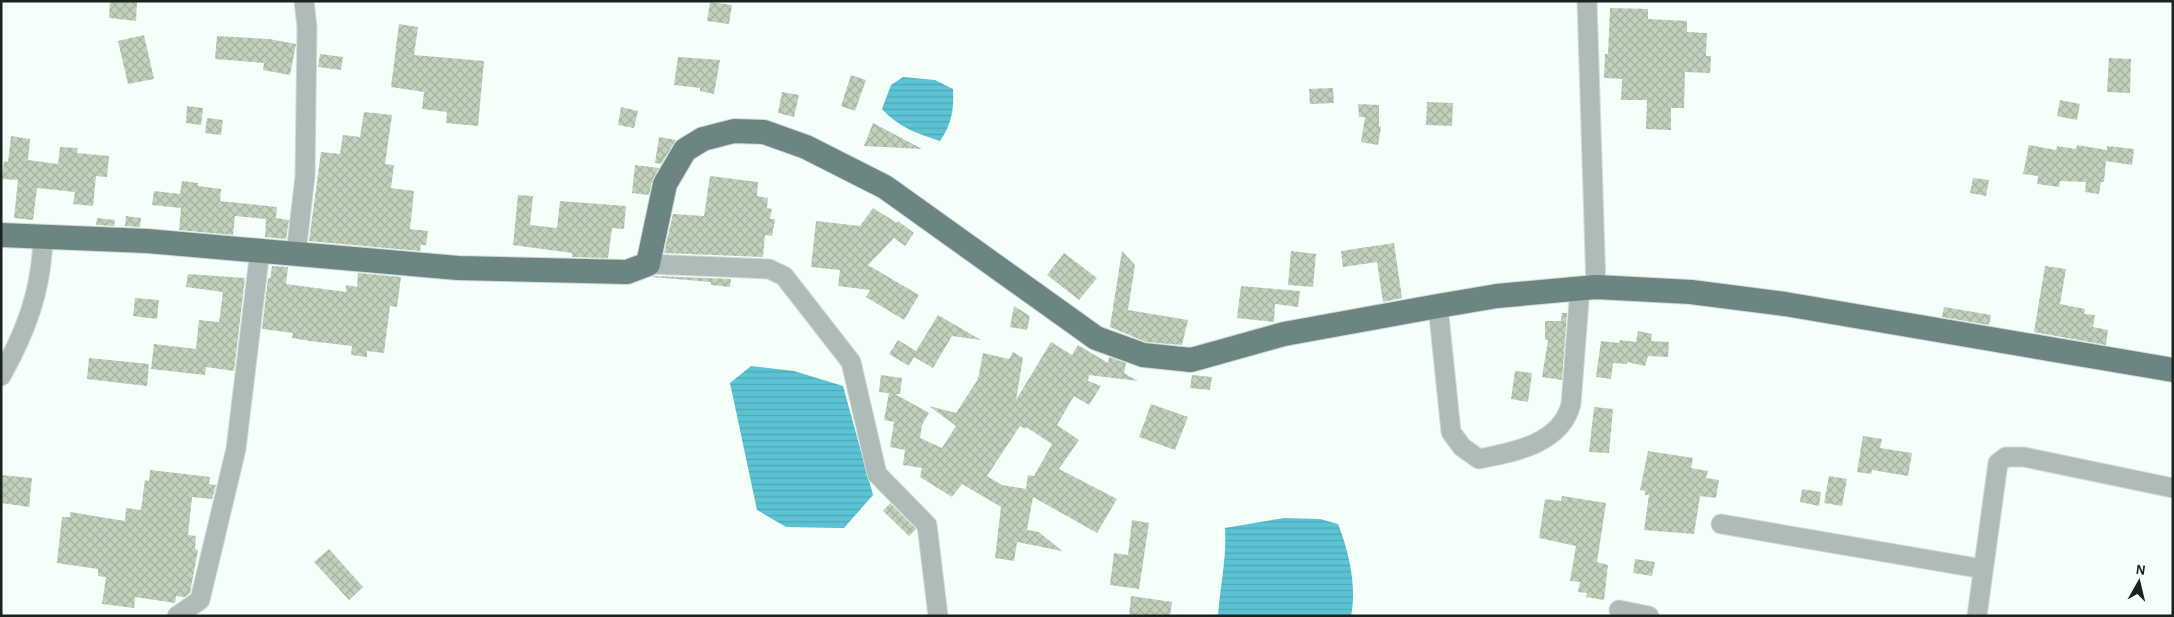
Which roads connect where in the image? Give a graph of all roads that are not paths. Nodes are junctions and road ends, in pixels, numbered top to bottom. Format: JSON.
{"nodes":[{"id":1,"x":304,"y":1,"type":"edge"},
{"id":2,"x":1587,"y":1,"type":"edge"},
{"id":3,"x":1,"y":235,"type":"edge"},
{"id":4,"x":43,"y":236,"type":"junction"},
{"id":5,"x":260,"y":250,"type":"junction"},
{"id":6,"x":296,"y":253,"type":"junction"},
{"id":7,"x":648,"y":264,"type":"junction"},
{"id":8,"x":1588,"y":288,"type":"junction"},
{"id":9,"x":1438,"y":306,"type":"junction"},
{"id":10,"x":2173,"y":370,"type":"edge"},
{"id":11,"x":1,"y":376,"type":"edge"},
{"id":12,"x":2173,"y":488,"type":"edge"},
{"id":13,"x":1721,"y":524,"type":"dead end"},
{"id":14,"x":1983,"y":569,"type":"junction"},
{"id":15,"x":1618,"y":610,"type":"dead end"},
{"id":16,"x":177,"y":616,"type":"edge"},
{"id":17,"x":938,"y":616,"type":"edge"},
{"id":18,"x":1649,"y":616,"type":"edge"},
{"id":19,"x":1977,"y":616,"type":"edge"}],
"edges":[{"from":1,"to":6,"type":"street"},
{"from":2,"to":8,"type":"street"},
{"from":3,"to":4,"type":"main road"},
{"from":4,"to":5,"type":"main road"},
{"from":4,"to":11,"type":"street"},
{"from":5,"to":6,"type":"main road"},
{"from":5,"to":16,"type":"street"},
{"from":6,"to":7,"type":"main road"},
{"from":7,"to":9,"type":"main road"},
{"from":7,"to":17,"type":"street"},
{"from":8,"to":9,"type":"main road"},
{"from":8,"to":9,"type":"street"},
{"from":8,"to":10,"type":"main road"},
{"from":12,"to":14,"type":"street"},
{"from":13,"to":14,"type":"street"},
{"from":14,"to":19,"type":"street"},
{"from":15,"to":18,"type":"street"}]}
